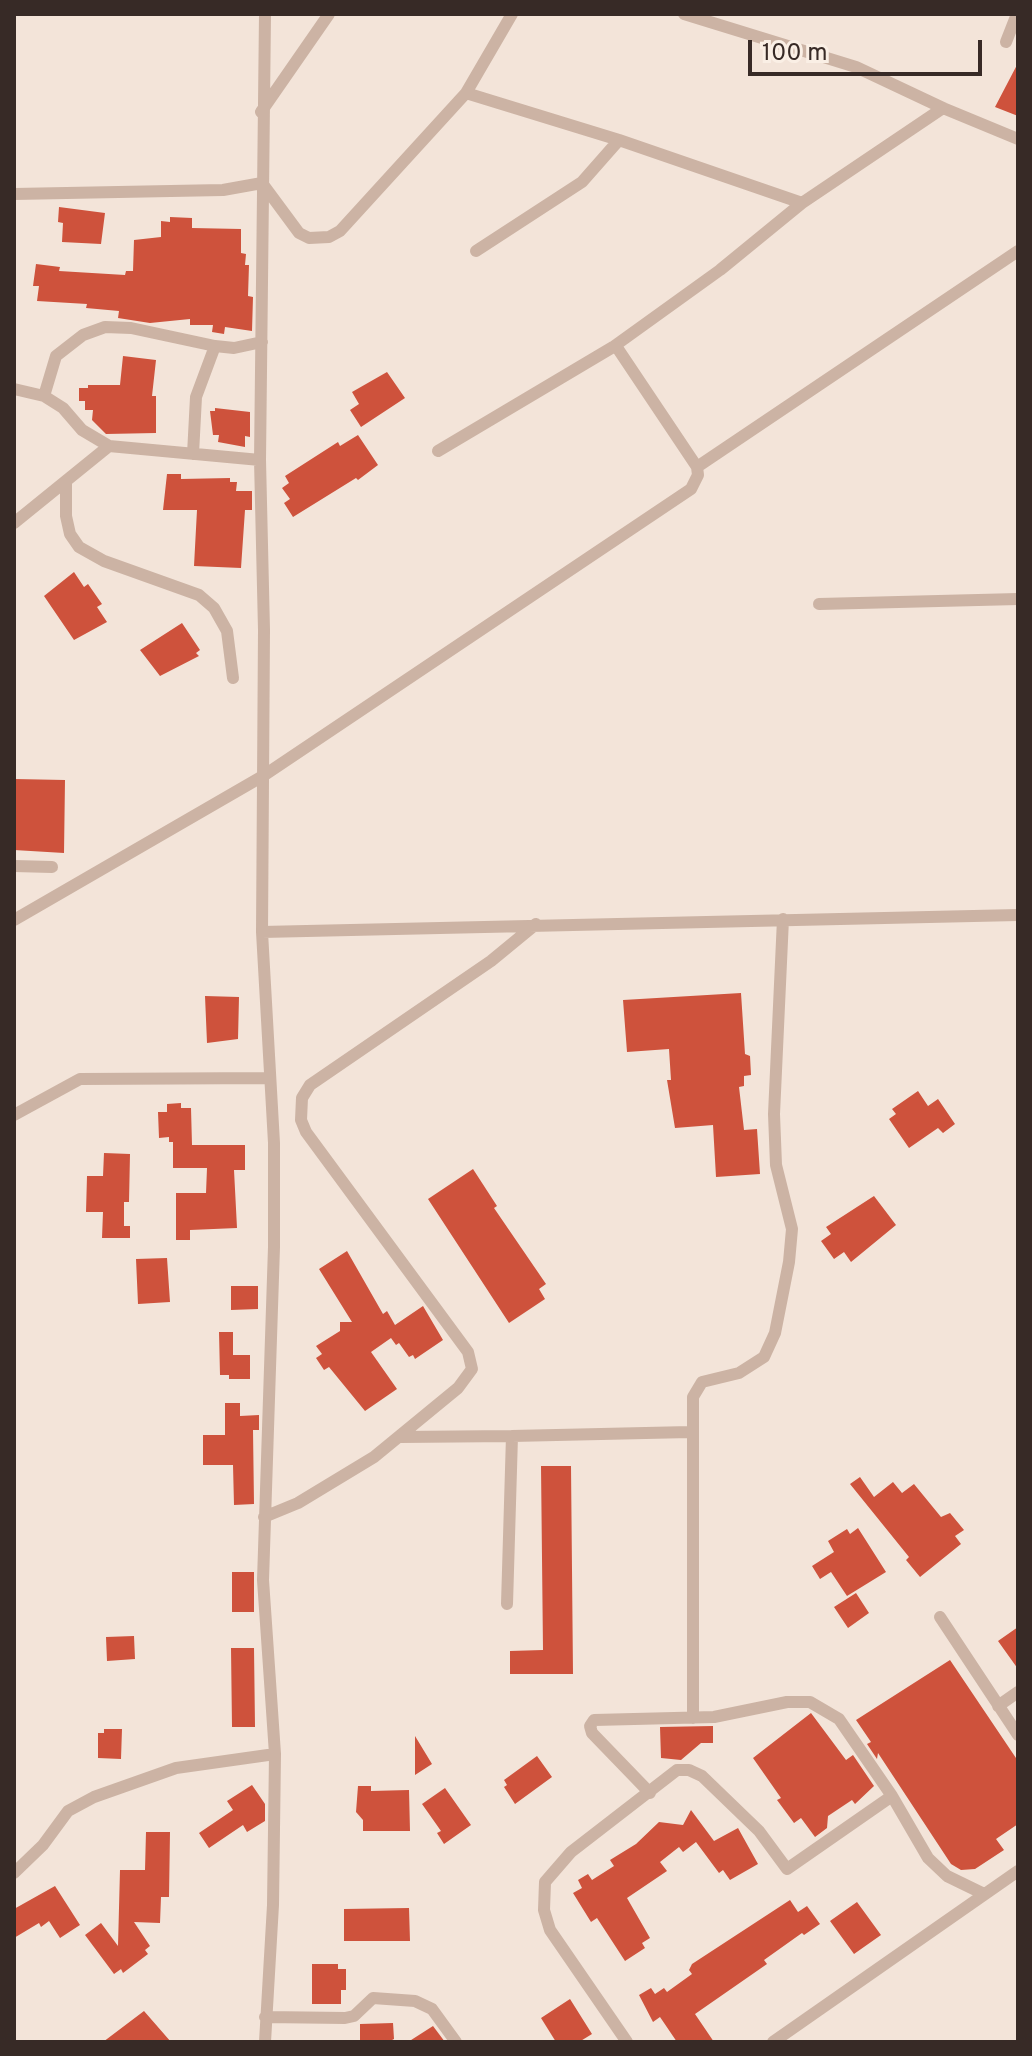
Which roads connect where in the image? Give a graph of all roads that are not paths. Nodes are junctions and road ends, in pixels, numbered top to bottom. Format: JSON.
{"nodes":[{"id":1,"x":265,"y":14,"type":"edge"},
{"id":2,"x":329,"y":14,"type":"edge"},
{"id":3,"x":512,"y":14,"type":"edge"},
{"id":4,"x":684,"y":14,"type":"edge"},
{"id":5,"x":1017,"y":14,"type":"edge"},
{"id":6,"x":1006,"y":42,"type":"dead end"},
{"id":7,"x":466,"y":93,"type":"junction"},
{"id":8,"x":943,"y":108,"type":"junction"},
{"id":9,"x":261,"y":112,"type":"junction"},
{"id":10,"x":1018,"y":139,"type":"edge"},
{"id":11,"x":619,"y":140,"type":"junction"},
{"id":12,"x":262,"y":183,"type":"junction"},
{"id":13,"x":14,"y":194,"type":"edge"},
{"id":14,"x":802,"y":203,"type":"junction"},
{"id":15,"x":476,"y":251,"type":"dead end"},
{"id":16,"x":1018,"y":251,"type":"edge"},
{"id":17,"x":262,"y":342,"type":"junction"},
{"id":18,"x":215,"y":346,"type":"junction"},
{"id":19,"x":616,"y":346,"type":"junction"},
{"id":20,"x":14,"y":389,"type":"edge"},
{"id":21,"x":44,"y":396,"type":"junction"},
{"id":22,"x":109,"y":446,"type":"junction"},
{"id":23,"x":438,"y":451,"type":"dead end"},
{"id":24,"x":193,"y":454,"type":"junction"},
{"id":25,"x":260,"y":460,"type":"junction"},
{"id":26,"x":697,"y":467,"type":"junction"},
{"id":27,"x":66,"y":482,"type":"junction"},
{"id":28,"x":14,"y":523,"type":"edge"},
{"id":29,"x":1018,"y":599,"type":"edge"},
{"id":30,"x":819,"y":604,"type":"dead end"},
{"id":31,"x":233,"y":678,"type":"dead end"},
{"id":32,"x":263,"y":776,"type":"junction"},
{"id":33,"x":14,"y":866,"type":"edge"},
{"id":34,"x":52,"y":867,"type":"dead end"},
{"id":35,"x":1018,"y":915,"type":"edge"},
{"id":36,"x":783,"y":919,"type":"junction"},
{"id":37,"x":14,"y":920,"type":"edge"},
{"id":38,"x":536,"y":924,"type":"junction"},
{"id":39,"x":262,"y":932,"type":"junction"},
{"id":40,"x":270,"y":1078,"type":"junction"},
{"id":41,"x":14,"y":1115,"type":"edge"},
{"id":42,"x":690,"y":1432,"type":"junction"},
{"id":43,"x":512,"y":1436,"type":"junction"},
{"id":44,"x":400,"y":1437,"type":"junction"},
{"id":45,"x":264,"y":1517,"type":"junction"},
{"id":46,"x":507,"y":1604,"type":"dead end"},
{"id":47,"x":940,"y":1617,"type":"dead end"},
{"id":48,"x":1018,"y":1692,"type":"edge"},
{"id":49,"x":998,"y":1706,"type":"junction"},
{"id":50,"x":693,"y":1718,"type":"junction"},
{"id":51,"x":1018,"y":1735,"type":"edge"},
{"id":52,"x":275,"y":1754,"type":"junction"},
{"id":53,"x":650,"y":1793,"type":"junction"},
{"id":54,"x":892,"y":1796,"type":"junction"},
{"id":55,"x":1018,"y":1871,"type":"edge"},
{"id":56,"x":14,"y":1873,"type":"edge"},
{"id":57,"x":984,"y":1894,"type":"junction"},
{"id":58,"x":265,"y":2017,"type":"junction"},
{"id":59,"x":265,"y":2042,"type":"edge"},
{"id":60,"x":456,"y":2042,"type":"edge"},
{"id":61,"x":627,"y":2042,"type":"edge"},
{"id":62,"x":773,"y":2042,"type":"edge"}],
"edges":[{"from":1,"to":9,"type":"street"},
{"from":2,"to":9,"type":"street"},
{"from":3,"to":7,"type":"street"},
{"from":4,"to":8,"type":"street"},
{"from":5,"to":6,"type":"street"},
{"from":7,"to":11,"type":"street"},
{"from":7,"to":12,"type":"street"},
{"from":8,"to":10,"type":"street"},
{"from":8,"to":14,"type":"street"},
{"from":9,"to":12,"type":"street"},
{"from":11,"to":14,"type":"street"},
{"from":11,"to":15,"type":"street"},
{"from":12,"to":13,"type":"street"},
{"from":12,"to":17,"type":"street"},
{"from":14,"to":19,"type":"street"},
{"from":16,"to":26,"type":"street"},
{"from":17,"to":18,"type":"street"},
{"from":17,"to":25,"type":"street"},
{"from":18,"to":21,"type":"street"},
{"from":18,"to":24,"type":"street"},
{"from":19,"to":23,"type":"street"},
{"from":19,"to":26,"type":"street"},
{"from":20,"to":21,"type":"street"},
{"from":21,"to":22,"type":"street"},
{"from":22,"to":24,"type":"street"},
{"from":22,"to":27,"type":"street"},
{"from":24,"to":25,"type":"street"},
{"from":25,"to":32,"type":"street"},
{"from":26,"to":32,"type":"street"},
{"from":27,"to":28,"type":"street"},
{"from":27,"to":31,"type":"street"},
{"from":29,"to":30,"type":"street"},
{"from":32,"to":37,"type":"street"},
{"from":32,"to":39,"type":"street"},
{"from":33,"to":34,"type":"street"},
{"from":35,"to":36,"type":"street"},
{"from":36,"to":38,"type":"street"},
{"from":36,"to":42,"type":"street"},
{"from":38,"to":39,"type":"street"},
{"from":38,"to":44,"type":"street"},
{"from":39,"to":40,"type":"street"},
{"from":40,"to":41,"type":"street"},
{"from":40,"to":45,"type":"street"},
{"from":42,"to":43,"type":"street"},
{"from":42,"to":50,"type":"street"},
{"from":43,"to":44,"type":"street"},
{"from":43,"to":46,"type":"street"},
{"from":44,"to":45,"type":"street"},
{"from":45,"to":52,"type":"street"},
{"from":47,"to":49,"type":"street"},
{"from":48,"to":49,"type":"street"},
{"from":49,"to":51,"type":"street"},
{"from":50,"to":53,"type":"street"},
{"from":50,"to":54,"type":"street"},
{"from":52,"to":56,"type":"street"},
{"from":52,"to":58,"type":"street"},
{"from":53,"to":54,"type":"street"},
{"from":53,"to":61,"type":"street"},
{"from":54,"to":57,"type":"street"},
{"from":55,"to":57,"type":"street"},
{"from":57,"to":62,"type":"street"},
{"from":58,"to":59,"type":"street"},
{"from":58,"to":60,"type":"street"}]}
